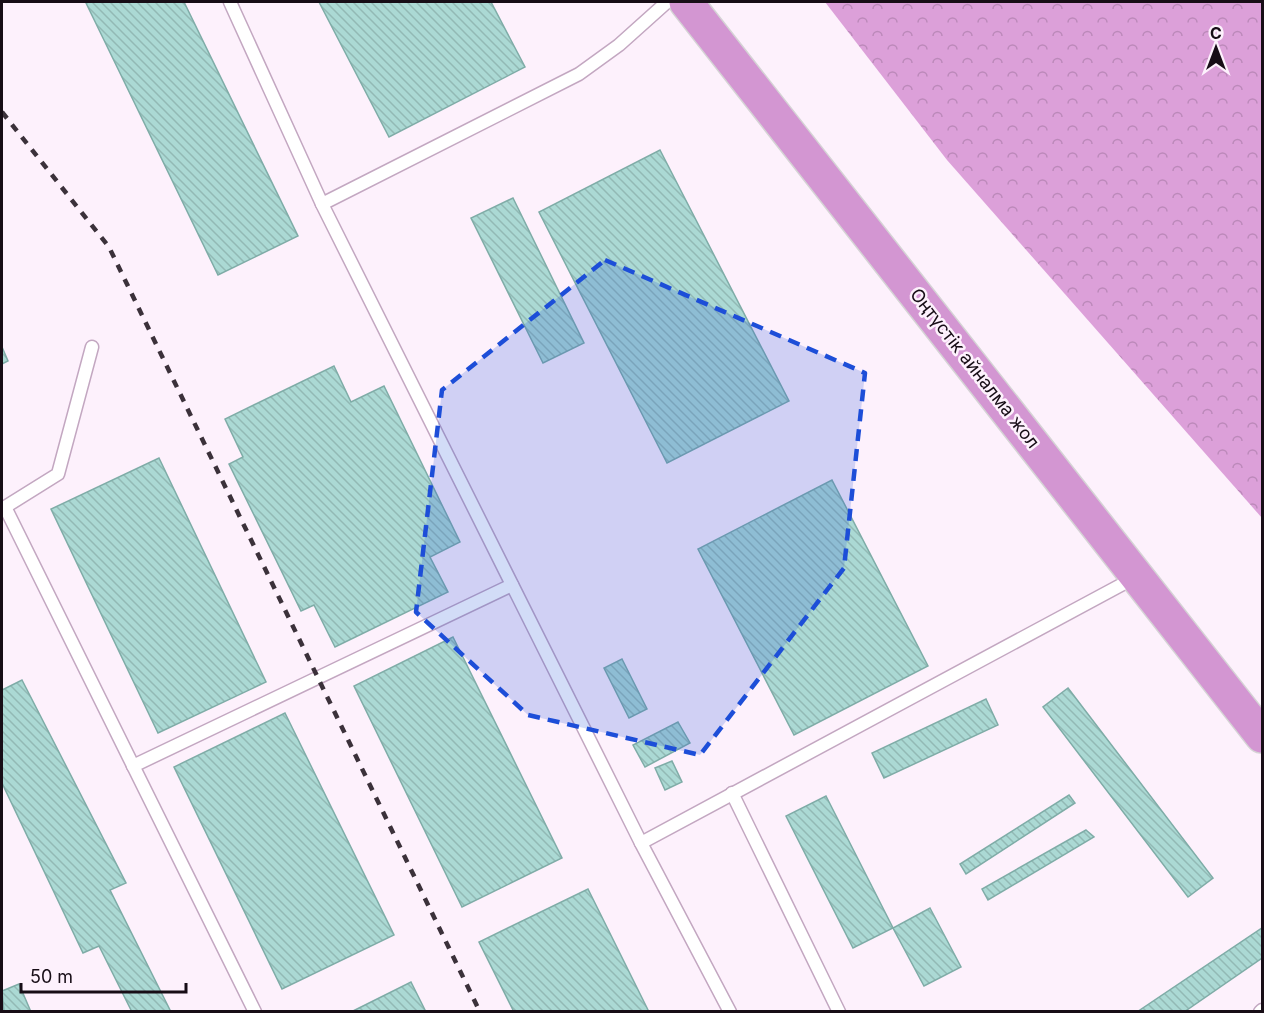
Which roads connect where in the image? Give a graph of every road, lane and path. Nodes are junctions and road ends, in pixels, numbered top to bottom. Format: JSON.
{"nodes":[{"id":1,"x":230,"y":2,"type":"edge"},
{"id":2,"x":667,"y":2,"type":"edge"},
{"id":3,"x":686,"y":2,"type":"edge"},
{"id":4,"x":322,"y":204,"type":"junction"},
{"id":5,"x":92,"y":347,"type":"dead end"},
{"id":6,"x":1138,"y":576,"type":"junction"},
{"id":7,"x":512,"y":585,"type":"junction"},
{"id":8,"x":1263,"y":736,"type":"edge"},
{"id":9,"x":133,"y":766,"type":"junction"},
{"id":10,"x":732,"y":793,"type":"junction"},
{"id":11,"x":641,"y":843,"type":"junction"},
{"id":12,"x":255,"y":1011,"type":"edge"},
{"id":13,"x":730,"y":1011,"type":"edge"},
{"id":14,"x":839,"y":1011,"type":"edge"}],
"edges":[{"from":1,"to":4,"type":"lane"},
{"from":2,"to":4,"type":"lane"},
{"from":3,"to":6,"type":"highway","name":"Оңтүстік айналма жол"},
{"from":4,"to":7,"type":"lane"},
{"from":5,"to":9,"type":"lane"},
{"from":6,"to":8,"type":"highway","name":"Оңтүстік айналма жол"},
{"from":6,"to":10,"type":"lane"},
{"from":7,"to":9,"type":"lane"},
{"from":7,"to":11,"type":"lane"},
{"from":9,"to":12,"type":"lane"},
{"from":10,"to":11,"type":"lane"},
{"from":10,"to":14,"type":"lane"},
{"from":11,"to":13,"type":"lane"}]}
